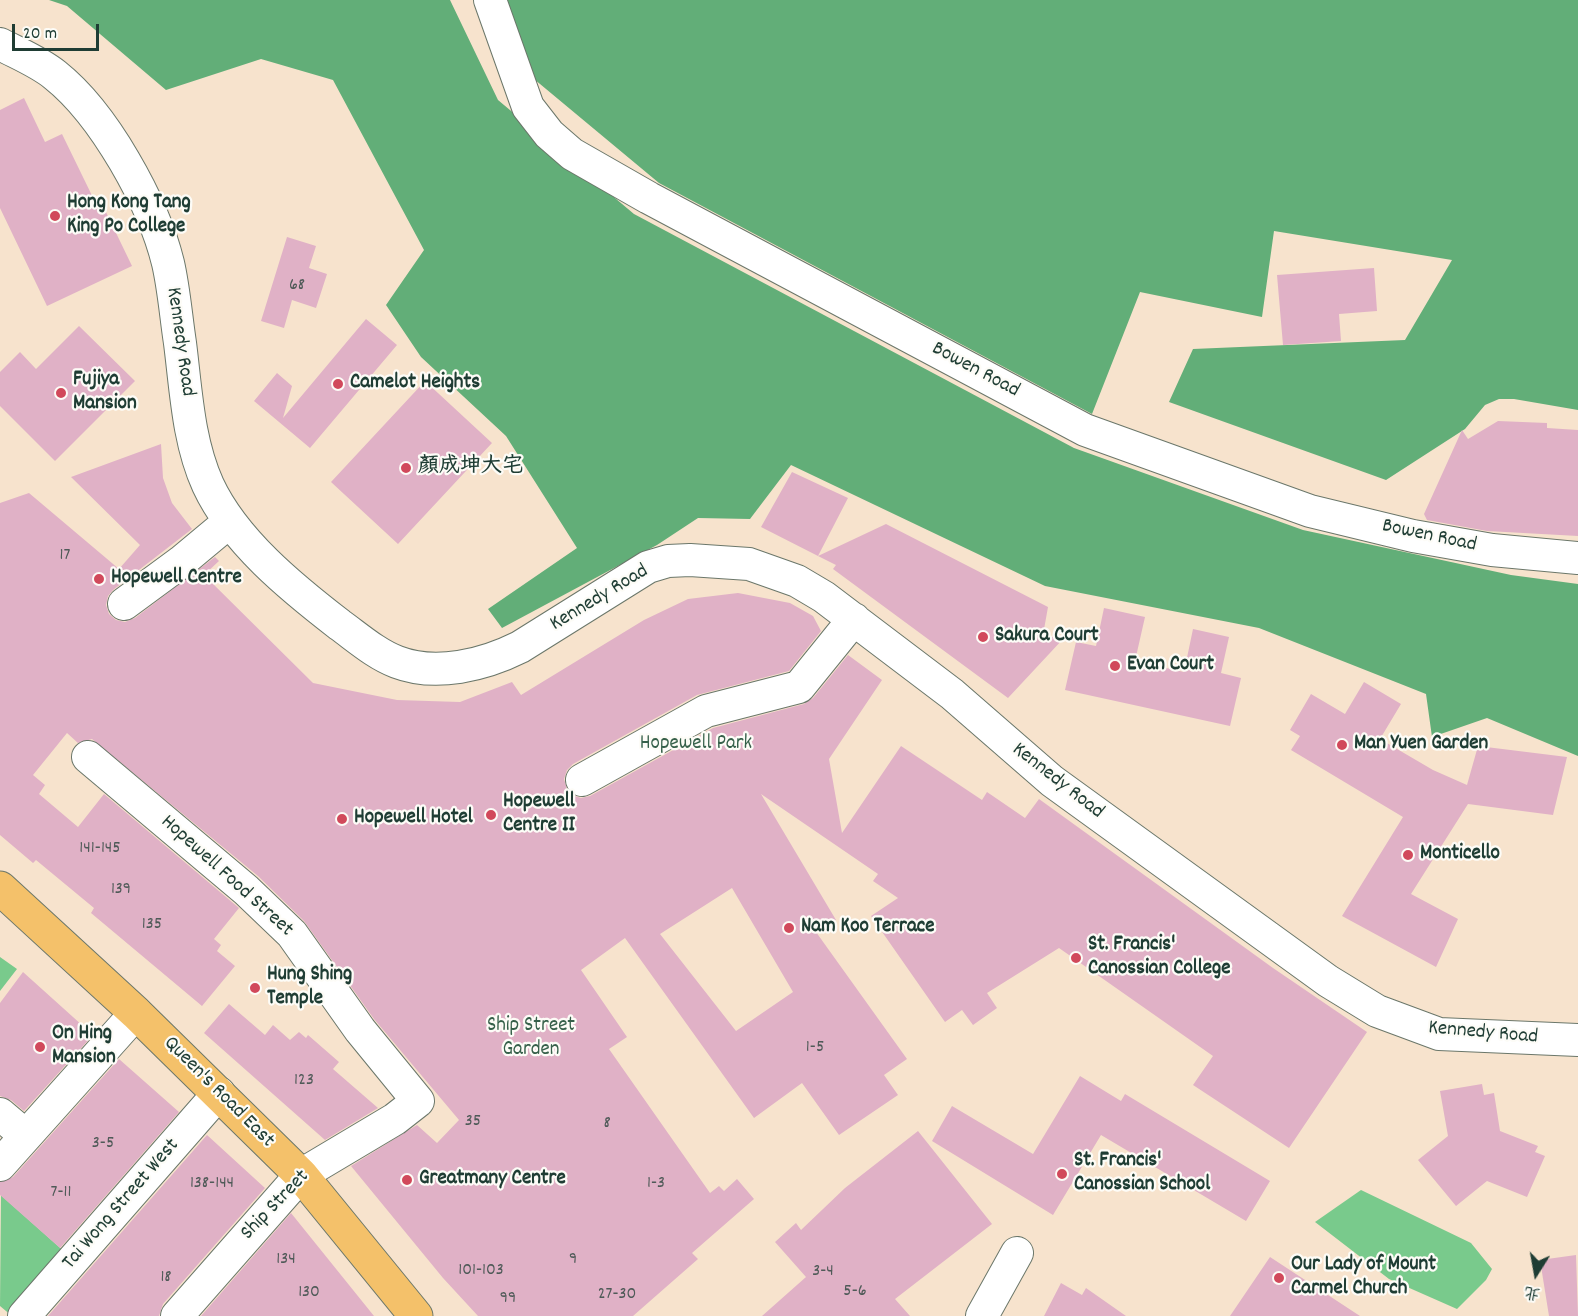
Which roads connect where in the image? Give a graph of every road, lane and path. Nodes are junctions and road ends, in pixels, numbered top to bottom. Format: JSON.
{"nodes":[{"id":1,"x":490,"y":0,"type":"edge"},
{"id":2,"x":0,"y":44,"type":"edge"},
{"id":3,"x":229,"y":522,"type":"junction"},
{"id":4,"x":1578,"y":558,"type":"edge"},
{"id":5,"x":124,"y":604,"type":"dead end"},
{"id":6,"x":854,"y":619,"type":"junction"},
{"id":7,"x":88,"y":757,"type":"dead end"},
{"id":8,"x":582,"y":780,"type":"dead end"},
{"id":9,"x":0,"y":888,"type":"edge"},
{"id":10,"x":136,"y":1013,"type":"junction"},
{"id":11,"x":1578,"y":1040,"type":"edge"},
{"id":12,"x":219,"y":1093,"type":"junction"},
{"id":13,"x":0,"y":1114,"type":"edge"},
{"id":14,"x":395,"y":1119,"type":"joint"},
{"id":15,"x":26,"y":1136,"type":"junction"},
{"id":16,"x":0,"y":1165,"type":"edge"},
{"id":17,"x":300,"y":1175,"type":"junction"},
{"id":18,"x":1017,"y":1252,"type":"dead end"},
{"id":19,"x":24,"y":1316,"type":"edge"},
{"id":20,"x":177,"y":1316,"type":"edge"},
{"id":21,"x":416,"y":1316,"type":"edge"},
{"id":22,"x":982,"y":1316,"type":"edge"}],
"edges":[{"from":1,"to":4,"type":"street","name":"Bowen Road"},
{"from":2,"to":3,"type":"street","name":"Kennedy Road"},
{"from":3,"to":5,"type":"street"},
{"from":3,"to":6,"type":"street","name":"Kennedy Road"},
{"from":6,"to":8,"type":"street"},
{"from":6,"to":11,"type":"street","name":"Kennedy Road"},
{"from":7,"to":14,"type":"street","name":"Hopewell Food Street"},
{"from":9,"to":10,"type":"main road","name":"Queen's Road East"},
{"from":10,"to":12,"type":"main road","name":"Queen's Road East"},
{"from":10,"to":15,"type":"street"},
{"from":12,"to":17,"type":"main road","name":"Queen's Road East"},
{"from":12,"to":19,"type":"street","name":"Tai Wong Street West"},
{"from":13,"to":15,"type":"street"},
{"from":14,"to":17,"type":"street","name":"Ship Street"},
{"from":15,"to":16,"type":"street"},
{"from":17,"to":20,"type":"street","name":"Ship Street"},
{"from":17,"to":21,"type":"main road","name":"Queen's Road East"},
{"from":18,"to":22,"type":"street"}]}
